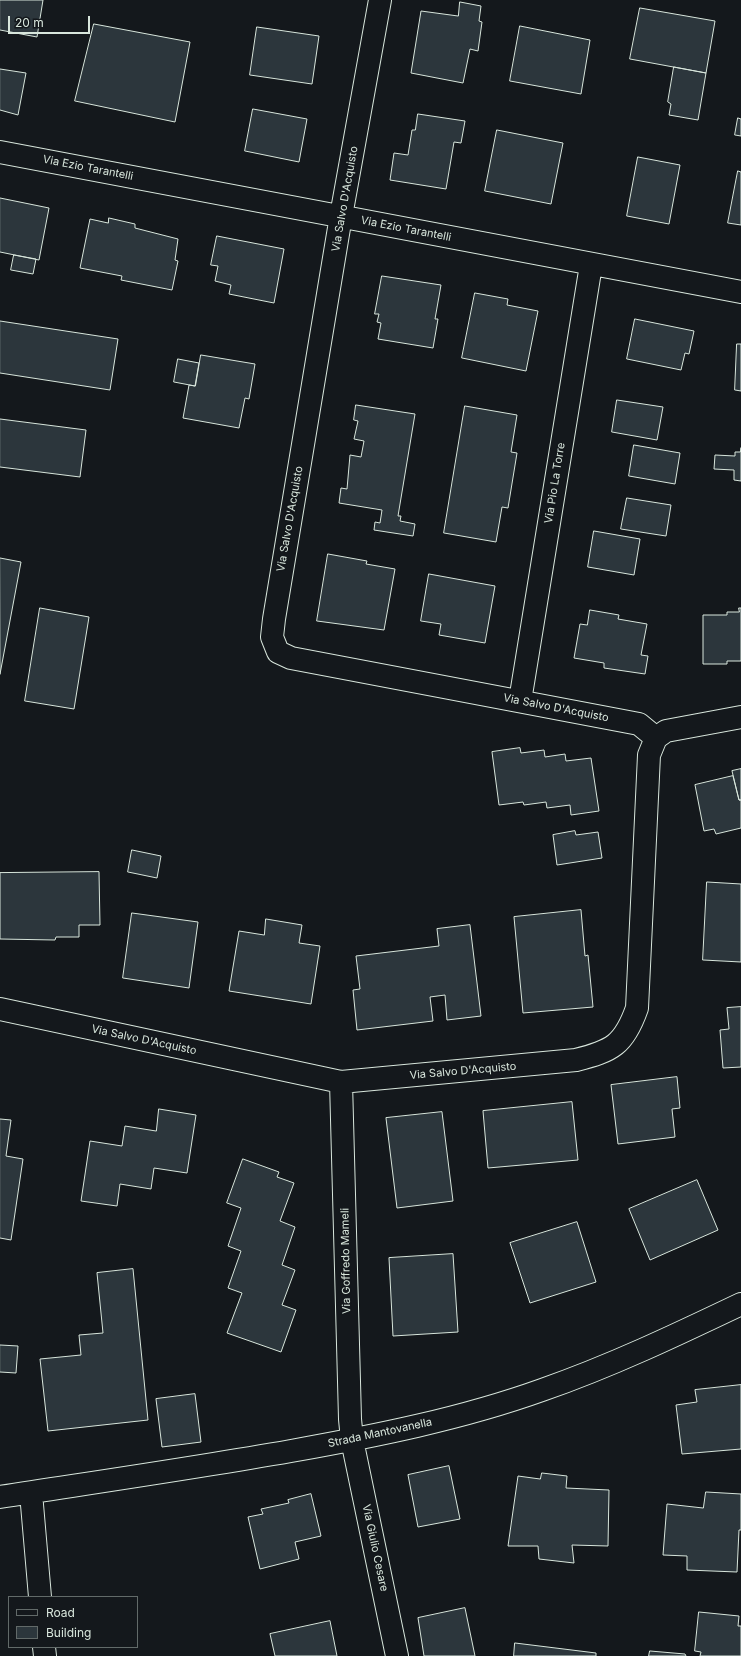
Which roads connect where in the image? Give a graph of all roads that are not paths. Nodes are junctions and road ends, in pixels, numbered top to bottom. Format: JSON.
{"nodes":[{"id":1,"x":380,"y":0,"type":"edge"},
{"id":2,"x":0,"y":152,"type":"edge"},
{"id":3,"x":341,"y":216,"type":"junction"},
{"id":4,"x":591,"y":265,"type":"junction"},
{"id":5,"x":741,"y":292,"type":"edge"},
{"id":6,"x":520,"y":701,"type":"junction"},
{"id":7,"x":741,"y":717,"type":"edge"},
{"id":8,"x":656,"y":738,"type":"junction"},
{"id":9,"x":0,"y":1009,"type":"edge"},
{"id":10,"x":341,"y":1082,"type":"junction"},
{"id":11,"x":741,"y":1304,"type":"edge"},
{"id":12,"x":352,"y":1440,"type":"junction"},
{"id":13,"x":31,"y":1493,"type":"junction"},
{"id":14,"x":0,"y":1497,"type":"edge"},
{"id":15,"x":40,"y":1596,"type":"edge"},
{"id":16,"x":397,"y":1656,"type":"edge"}],
"edges":[{"from":1,"to":3,"type":"street","name":"Via Salvo D'Acquisto"},
{"from":2,"to":3,"type":"street","name":"Via Ezio Tarantelli"},
{"from":3,"to":4,"type":"street","name":"Via Ezio Tarantelli"},
{"from":3,"to":6,"type":"street","name":"Via Salvo D'Acquisto"},
{"from":4,"to":5,"type":"street","name":"Via Ezio Tarantelli"},
{"from":4,"to":6,"type":"street","name":"Via Pio La Torre"},
{"from":6,"to":8,"type":"street","name":"Via Salvo D'Acquisto"},
{"from":7,"to":8,"type":"street"},
{"from":8,"to":10,"type":"street","name":"Via Salvo D'Acquisto"},
{"from":9,"to":10,"type":"street","name":"Via Salvo D'Acquisto"},
{"from":10,"to":12,"type":"street","name":"Via Goffredo Mameli"},
{"from":11,"to":12,"type":"street","name":"Strada Mantovanella"},
{"from":12,"to":13,"type":"street","name":"Strada Mantovanella"},
{"from":12,"to":16,"type":"street","name":"Via Giulio Cesare"},
{"from":13,"to":14,"type":"street","name":"Strada Mantovanella"},
{"from":13,"to":15,"type":"street"}]}
